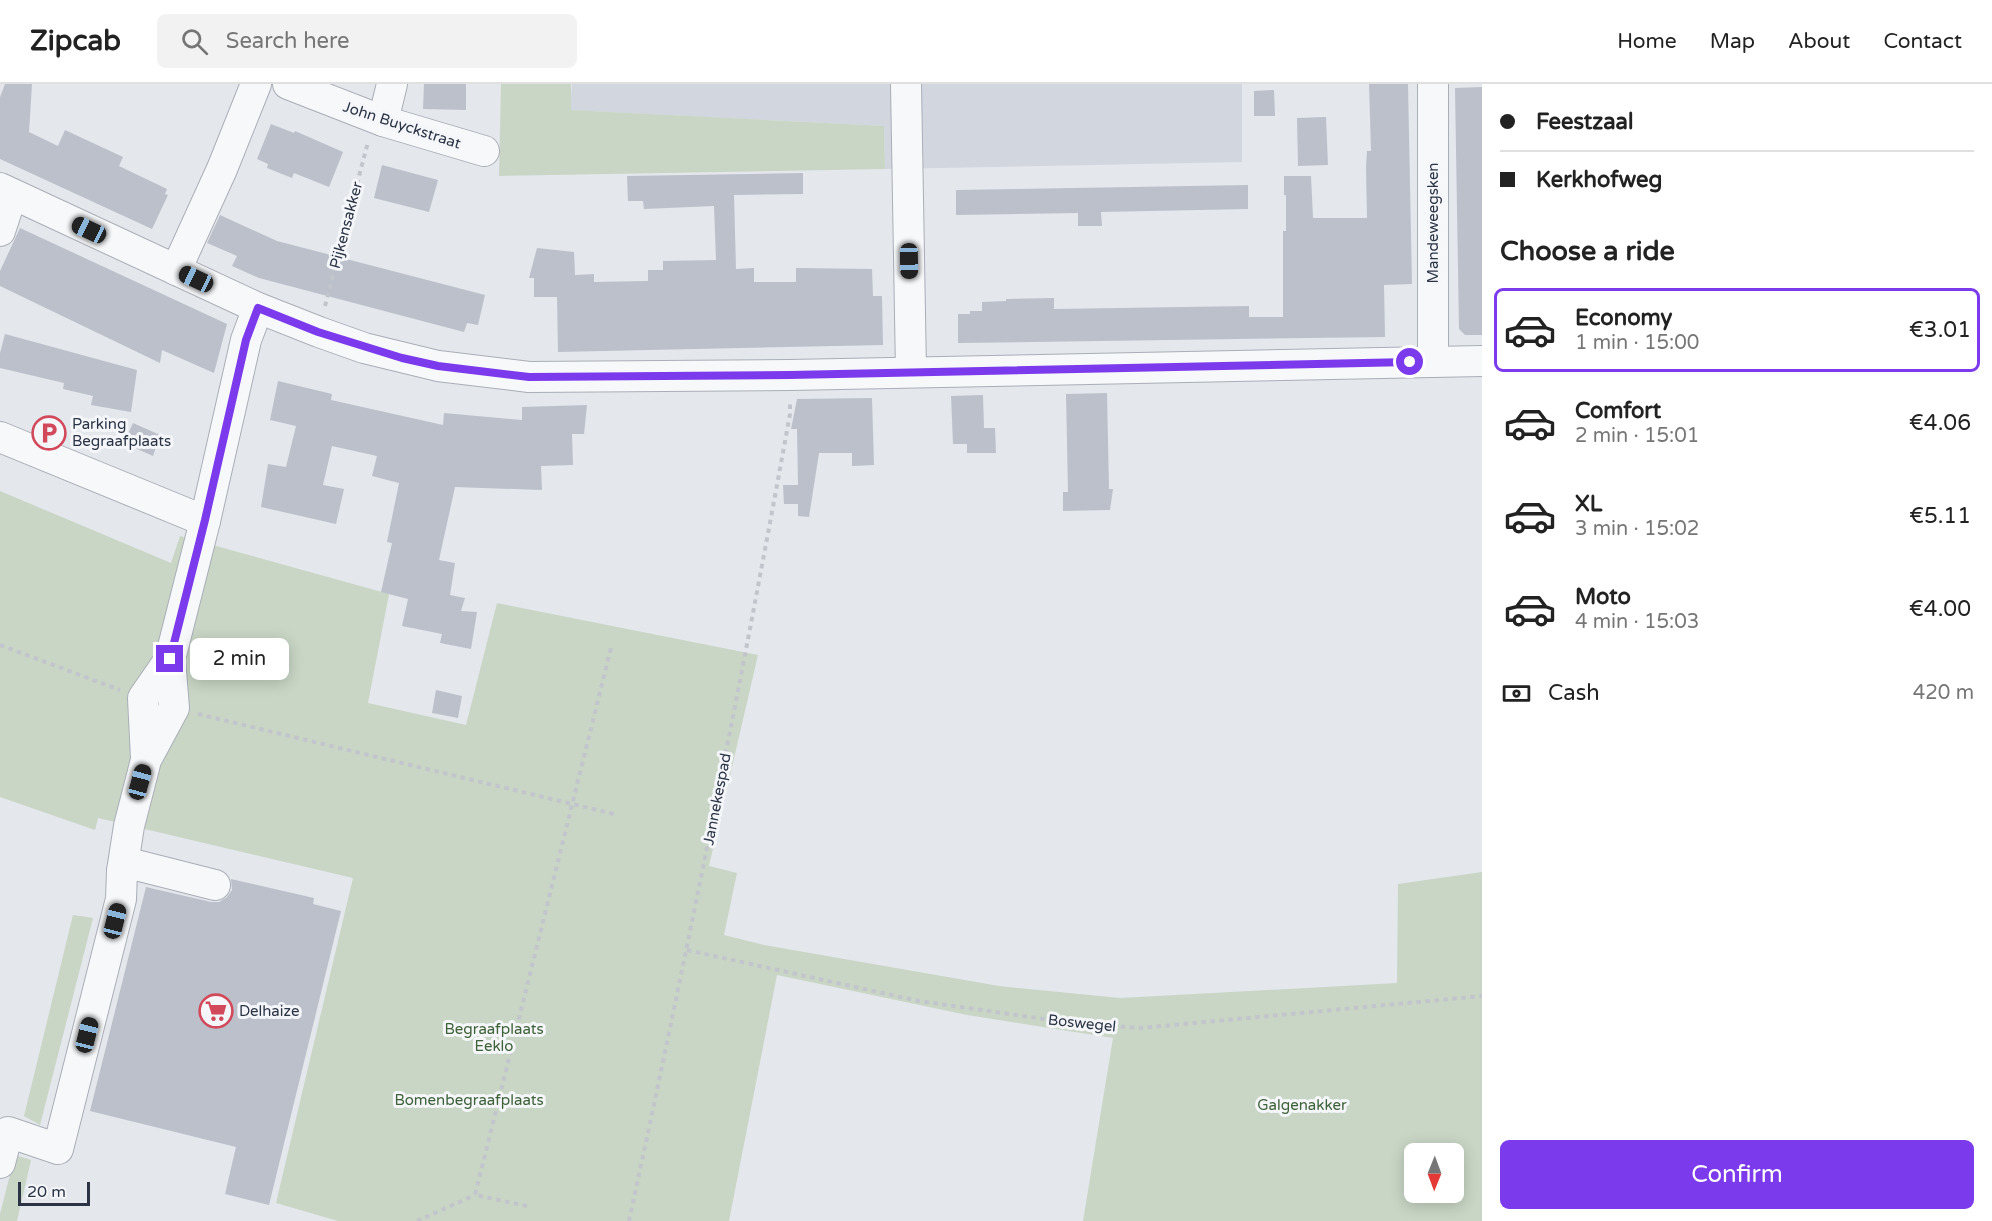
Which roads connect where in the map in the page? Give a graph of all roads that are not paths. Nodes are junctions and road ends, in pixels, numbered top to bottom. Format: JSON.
{"nodes":[{"id":1,"x":256,"y":84,"type":"edge"},
{"id":2,"x":288,"y":84,"type":"edge"},
{"id":3,"x":392,"y":84,"type":"edge"},
{"id":4,"x":906,"y":84,"type":"edge"},
{"id":5,"x":1433,"y":84,"type":"edge"},
{"id":6,"x":379,"y":120,"type":"junction"},
{"id":7,"x":484,"y":151,"type":"dead end"},
{"id":8,"x":6,"y":191,"type":"edge"},
{"id":9,"x":0,"y":231,"type":"edge"},
{"id":10,"x":176,"y":270,"type":"junction"},
{"id":11,"x":258,"y":308,"type":"junction"},
{"id":12,"x":1482,"y":361,"type":"edge"},
{"id":13,"x":1433,"y":362,"type":"junction"},
{"id":14,"x":911,"y":372,"type":"junction"},
{"id":15,"x":0,"y":437,"type":"edge"},
{"id":16,"x":205,"y":520,"type":"junction"},
{"id":17,"x":170,"y":659,"type":"junction"},
{"id":18,"x":146,"y":760,"type":"junction"},
{"id":19,"x":122,"y":871,"type":"junction"},
{"id":20,"x":215,"y":885,"type":"dead end"},
{"id":21,"x":0,"y":1163,"type":"edge"}],
"edges":[{"from":1,"to":10,"type":"street"},
{"from":2,"to":6,"type":"street","name":"John Buyckstraat"},
{"from":3,"to":6,"type":"street"},
{"from":4,"to":14,"type":"street"},
{"from":5,"to":13,"type":"street","name":"Mandeweegsken"},
{"from":6,"to":7,"type":"street","name":"John Buyckstraat"},
{"from":8,"to":9,"type":"street"},
{"from":8,"to":10,"type":"street"},
{"from":10,"to":11,"type":"street"},
{"from":11,"to":14,"type":"street"},
{"from":11,"to":16,"type":"street"},
{"from":12,"to":13,"type":"street"},
{"from":13,"to":14,"type":"street"},
{"from":15,"to":16,"type":"street"},
{"from":16,"to":17,"type":"street"},
{"from":17,"to":18,"type":"street"},
{"from":17,"to":18,"type":"street"},
{"from":18,"to":19,"type":"street"},
{"from":19,"to":20,"type":"street"},
{"from":19,"to":21,"type":"street"}]}
